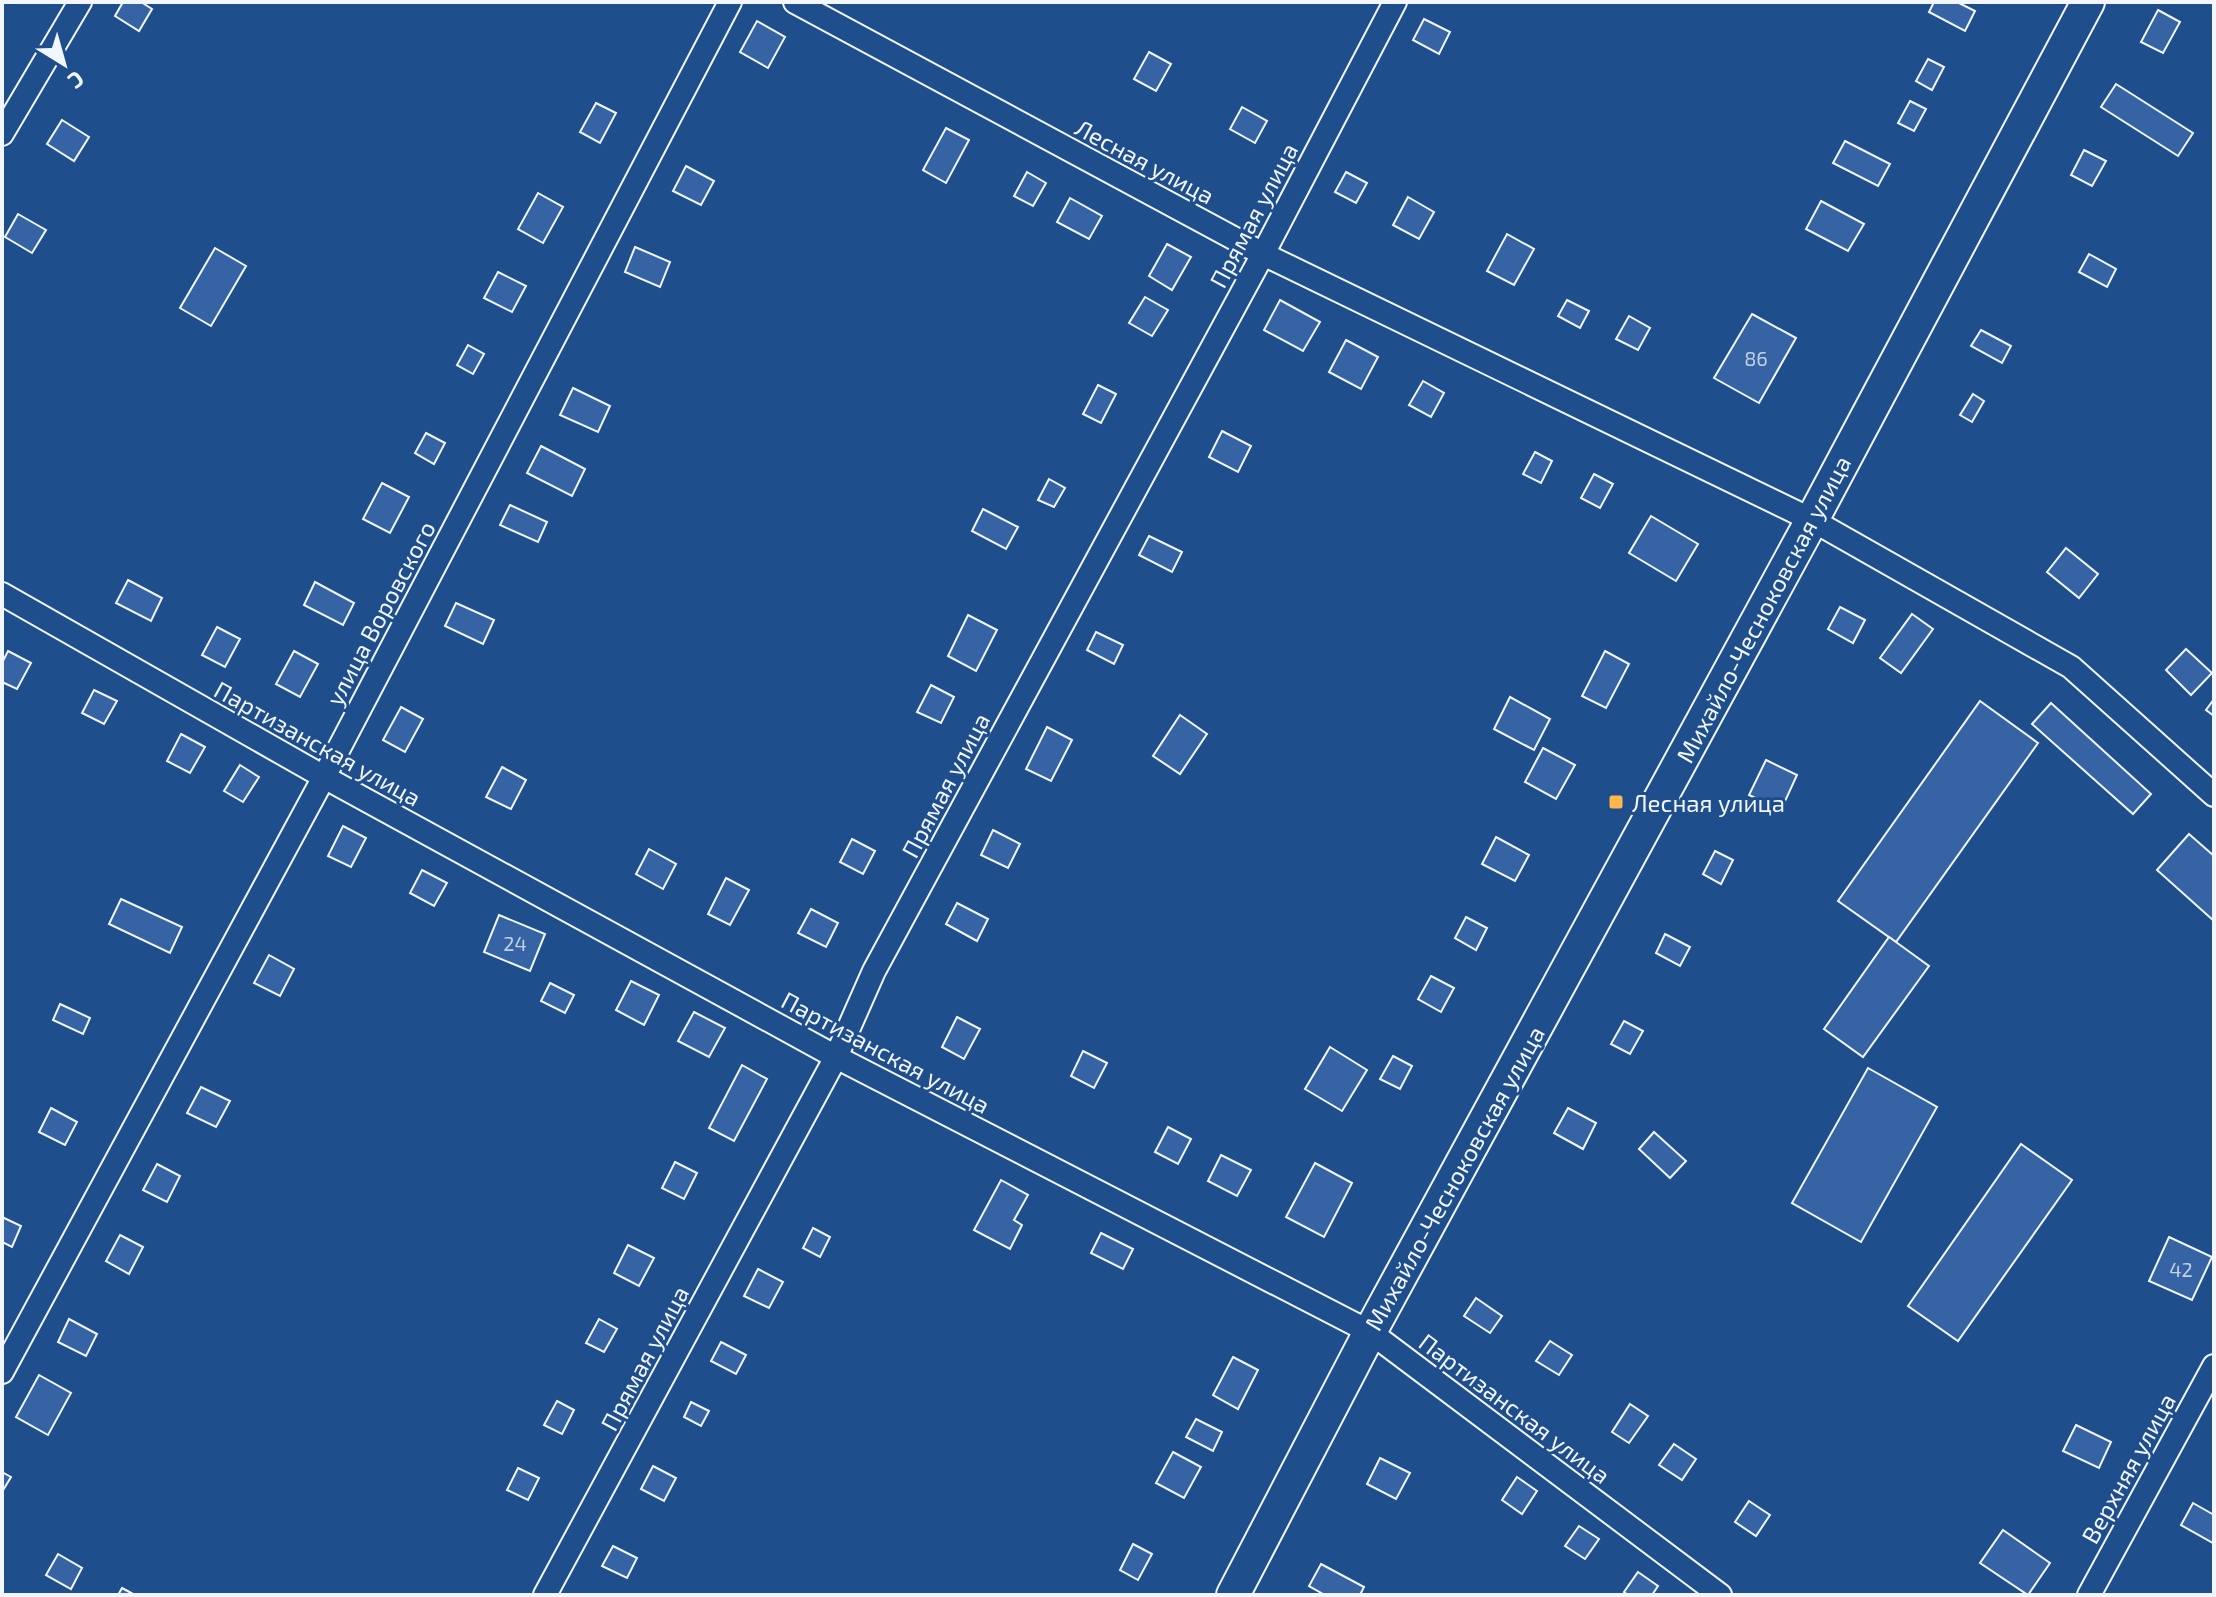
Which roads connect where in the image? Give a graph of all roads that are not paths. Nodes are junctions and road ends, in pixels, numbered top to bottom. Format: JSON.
{"nodes":[{"id":1,"x":80,"y":2,"type":"edge"},
{"id":2,"x":730,"y":2,"type":"edge"},
{"id":3,"x":795,"y":2,"type":"edge"},
{"id":4,"x":1395,"y":2,"type":"edge"},
{"id":5,"x":2088,"y":2,"type":"edge"},
{"id":6,"x":2,"y":134,"type":"edge"},
{"id":7,"x":1263,"y":254,"type":"junction"},
{"id":8,"x":1812,"y":520,"type":"junction"},
{"id":9,"x":2,"y":594,"type":"edge"},
{"id":10,"x":324,"y":777,"type":"junction"},
{"id":11,"x":2214,"y":795,"type":"edge"},
{"id":12,"x":836,"y":1057,"type":"junction"},
{"id":13,"x":1370,"y":1332,"type":"junction"},
{"id":14,"x":2214,"y":1366,"type":"edge"},
{"id":15,"x":2,"y":1372,"type":"edge"},
{"id":16,"x":545,"y":1595,"type":"edge"},
{"id":17,"x":1233,"y":1595,"type":"edge"},
{"id":18,"x":1720,"y":1595,"type":"edge"},
{"id":19,"x":2089,"y":1595,"type":"edge"}],
"edges":[{"from":1,"to":6,"type":"street"},
{"from":2,"to":10,"type":"street","name":"улица Воровского"},
{"from":3,"to":7,"type":"street","name":"Лесная улица"},
{"from":4,"to":7,"type":"street","name":"Прямая улица"},
{"from":5,"to":8,"type":"street","name":"Михайло-Чесноковская улица"},
{"from":7,"to":8,"type":"street","name":"Лесная улица"},
{"from":7,"to":12,"type":"street","name":"Прямая улица"},
{"from":8,"to":11,"type":"street","name":"Лесная улица"},
{"from":8,"to":13,"type":"street","name":"Михайло-Чесноковская улица"},
{"from":9,"to":10,"type":"street","name":"Партизанская улица"},
{"from":10,"to":12,"type":"street","name":"Партизанская улица"},
{"from":10,"to":15,"type":"street","name":"улица Воровского"},
{"from":12,"to":13,"type":"street","name":"Партизанская улица"},
{"from":12,"to":16,"type":"street","name":"Прямая улица"},
{"from":13,"to":17,"type":"street","name":"Михайло-Чесноковская улица"},
{"from":13,"to":18,"type":"street","name":"Партизанская улица"},
{"from":14,"to":19,"type":"street","name":"Верхняя улица"}]}
